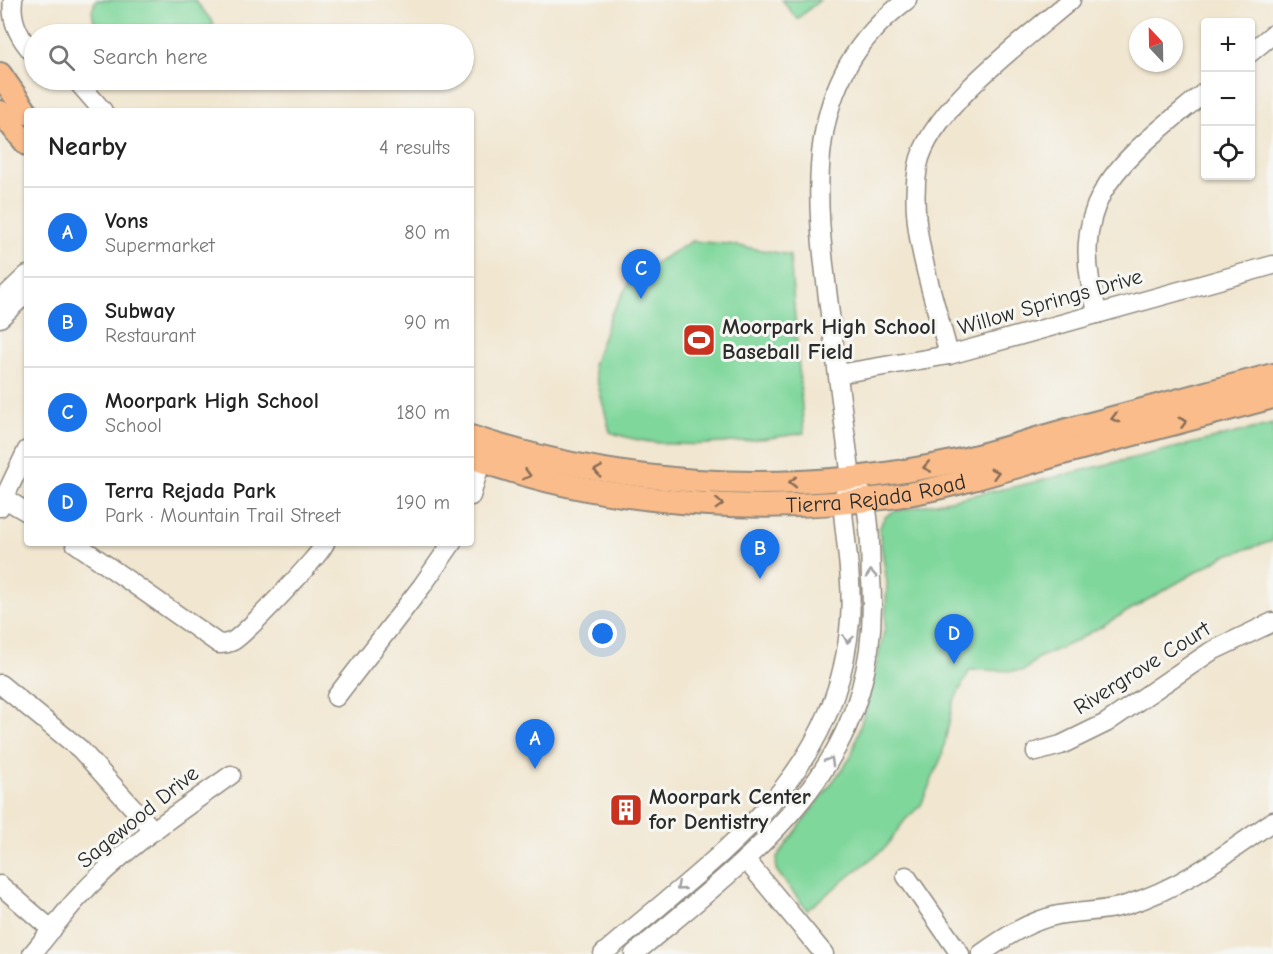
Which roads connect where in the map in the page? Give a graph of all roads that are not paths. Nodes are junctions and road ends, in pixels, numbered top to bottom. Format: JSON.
{"nodes":[{"id":1,"x":13,"y":0,"type":"edge"},
{"id":2,"x":907,"y":0,"type":"edge"},
{"id":3,"x":1071,"y":0,"type":"edge"},
{"id":4,"x":1273,"y":34,"type":"edge"},
{"id":5,"x":24,"y":39,"type":"edge"},
{"id":6,"x":1255,"y":50,"type":"edge"},
{"id":7,"x":0,"y":74,"type":"edge"},
{"id":8,"x":85,"y":90,"type":"edge"},
{"id":9,"x":1201,"y":95,"type":"edge"},
{"id":10,"x":100,"y":108,"type":"edge"},
{"id":11,"x":24,"y":109,"type":"edge"},
{"id":12,"x":0,"y":112,"type":"edge"},
{"id":13,"x":24,"y":140,"type":"edge"},
{"id":14,"x":1273,"y":266,"type":"edge"},
{"id":15,"x":24,"y":278,"type":"edge"},
{"id":16,"x":24,"y":296,"type":"edge"},
{"id":17,"x":0,"y":301,"type":"edge"},
{"id":18,"x":1098,"y":314,"type":"junction"},
{"id":19,"x":0,"y":318,"type":"edge"},
{"id":20,"x":949,"y":356,"type":"junction"},
{"id":21,"x":838,"y":374,"type":"junction"},
{"id":22,"x":1273,"y":375,"type":"edge"},
{"id":23,"x":1273,"y":397,"type":"edge"},
{"id":24,"x":477,"y":449,"type":"edge"},
{"id":25,"x":24,"y":456,"type":"edge"},
{"id":26,"x":474,"y":472,"type":"edge"},
{"id":27,"x":851,"y":478,"type":"junction"},
{"id":28,"x":865,"y":499,"type":"junction"},
{"id":29,"x":1,"y":501,"type":"edge"},
{"id":30,"x":842,"y":501,"type":"junction"},
{"id":31,"x":24,"y":511,"type":"edge"},
{"id":32,"x":79,"y":546,"type":"edge"},
{"id":33,"x":324,"y":546,"type":"edge"},
{"id":34,"x":450,"y":546,"type":"edge"},
{"id":35,"x":1273,"y":622,"type":"edge"},
{"id":36,"x":0,"y":684,"type":"edge"},
{"id":37,"x":336,"y":697,"type":"dead end"},
{"id":38,"x":1036,"y":752,"type":"dead end"},
{"id":39,"x":231,"y":776,"type":"dead end"},
{"id":40,"x":1273,"y":821,"type":"edge"},
{"id":41,"x":154,"y":831,"type":"junction"},
{"id":42,"x":746,"y":860,"type":"junction"},
{"id":43,"x":906,"y":876,"type":"dead end"},
{"id":44,"x":0,"y":885,"type":"edge"},
{"id":45,"x":52,"y":930,"type":"junction"},
{"id":46,"x":32,"y":954,"type":"edge"},
{"id":47,"x":603,"y":954,"type":"edge"},
{"id":48,"x":634,"y":954,"type":"edge"},
{"id":49,"x":824,"y":954,"type":"edge"},
{"id":50,"x":960,"y":954,"type":"edge"},
{"id":51,"x":981,"y":954,"type":"edge"}],
"edges":[{"from":1,"to":5,"type":"street"},
{"from":2,"to":21,"type":"street"},
{"from":3,"to":20,"type":"street"},
{"from":4,"to":6,"type":"street"},
{"from":7,"to":11,"type":"main road"},
{"from":8,"to":10,"type":"street"},
{"from":9,"to":18,"type":"street"},
{"from":12,"to":13,"type":"main road"},
{"from":14,"to":18,"type":"street","name":"Willow Springs Drive"},
{"from":15,"to":17,"type":"street"},
{"from":16,"to":19,"type":"street"},
{"from":18,"to":20,"type":"street","name":"Willow Springs Drive"},
{"from":20,"to":21,"type":"street","name":"Willow Springs Drive"},
{"from":21,"to":27,"type":"street"},
{"from":22,"to":27,"type":"main road","name":"Tierra Rejada Road","one_way":true},
{"from":28,"to":23,"type":"main road","name":"Tierra Rejada Road","one_way":true},
{"from":24,"to":26,"type":"street"},
{"from":27,"to":24,"type":"main road","name":"Tierra Rejada Road","one_way":true},
{"from":24,"to":30,"type":"main road","name":"Tierra Rejada Road","one_way":true},
{"from":25,"to":29,"type":"street"},
{"from":27,"to":28,"type":"street"},
{"from":27,"to":30,"type":"street"},
{"from":28,"to":30,"type":"main road","name":"Tierra Rejada Road"},
{"from":42,"to":28,"type":"street","one_way":true},
{"from":29,"to":31,"type":"street"},
{"from":30,"to":47,"type":"street","one_way":true},
{"from":32,"to":33,"type":"street"},
{"from":34,"to":37,"type":"street"},
{"from":35,"to":38,"type":"street","name":"Rivergrove Court"},
{"from":36,"to":41,"type":"street"},
{"from":39,"to":41,"type":"street","name":"Sagewood Drive"},
{"from":40,"to":51,"type":"street"},
{"from":41,"to":45,"type":"street","name":"Sagewood Drive"},
{"from":42,"to":48,"type":"street"},
{"from":42,"to":49,"type":"street"},
{"from":43,"to":50,"type":"street"},
{"from":44,"to":45,"type":"street"},
{"from":45,"to":46,"type":"street","name":"Sagewood Drive"}]}
